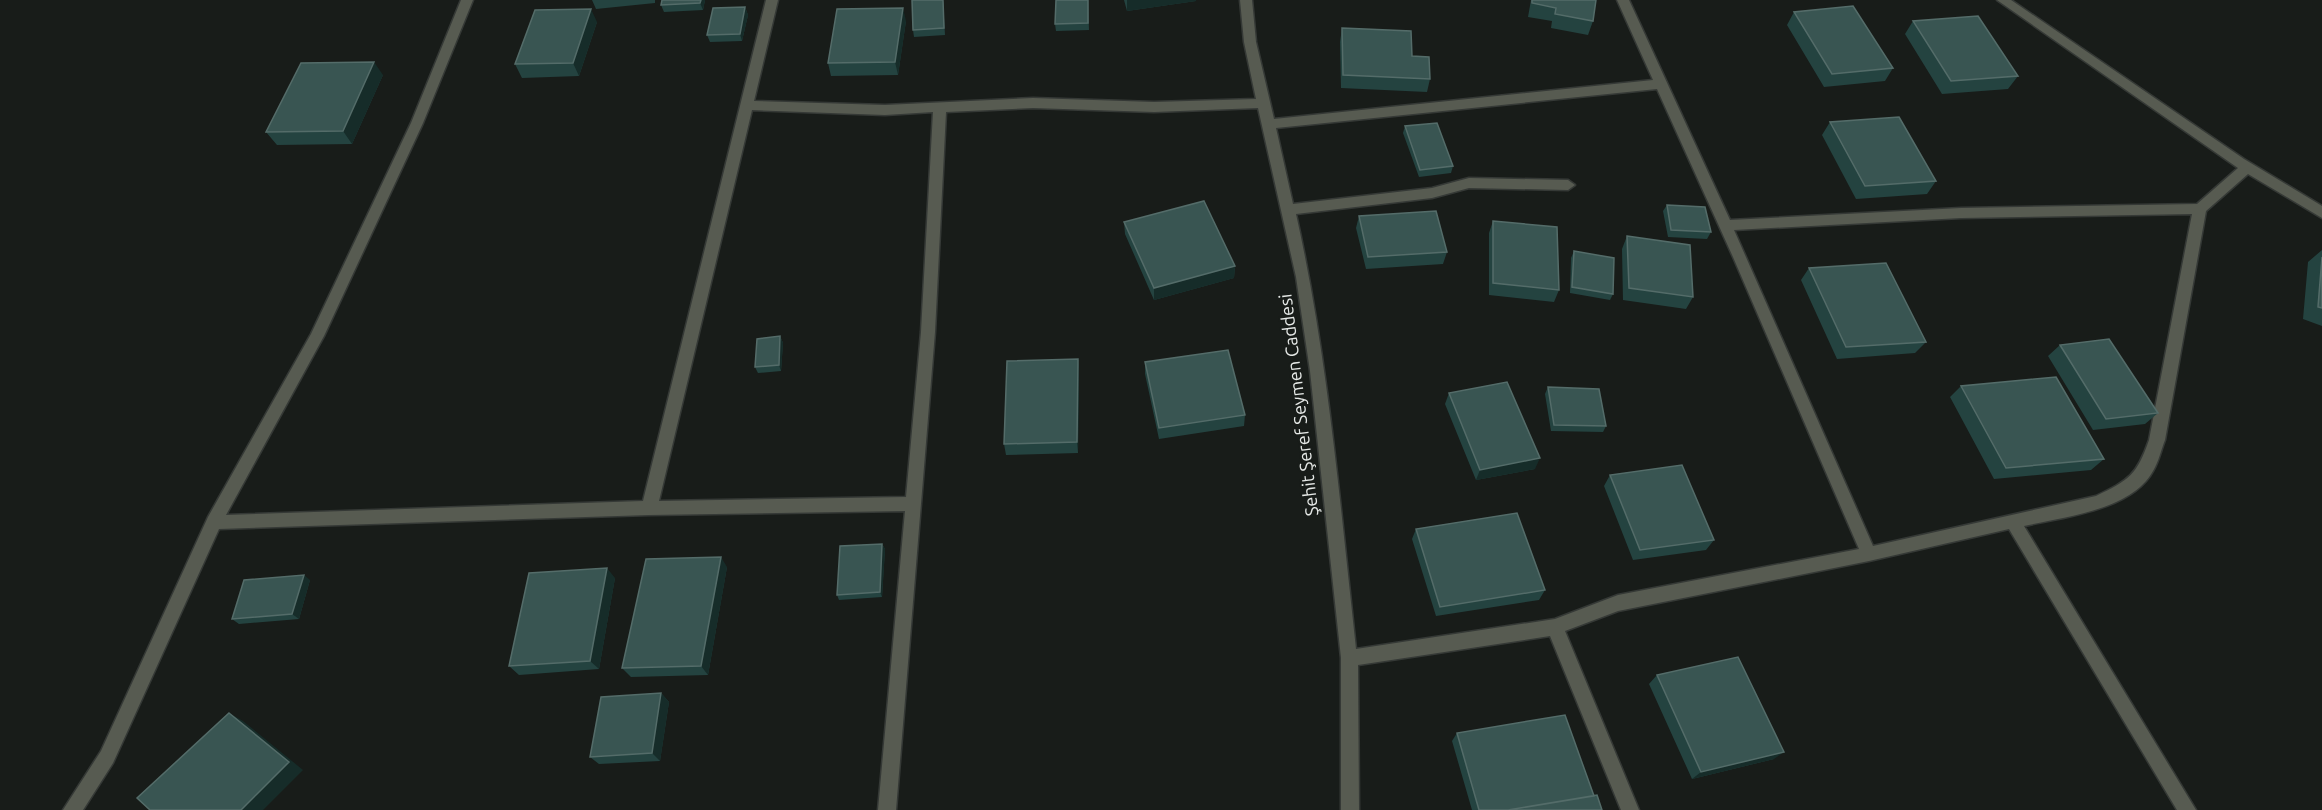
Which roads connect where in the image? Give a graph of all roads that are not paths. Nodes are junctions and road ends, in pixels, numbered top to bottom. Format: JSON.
{"nodes":[{"id":1,"x":467,"y":0,"type":"edge"},
{"id":2,"x":771,"y":0,"type":"edge"},
{"id":3,"x":1246,"y":0,"type":"edge"},
{"id":4,"x":1623,"y":0,"type":"edge"},
{"id":5,"x":2003,"y":0,"type":"edge"},
{"id":6,"x":1662,"y":84,"type":"junction"},
{"id":7,"x":1263,"y":103,"type":"junction"},
{"id":8,"x":747,"y":105,"type":"junction"},
{"id":9,"x":940,"y":108,"type":"junction"},
{"id":10,"x":1269,"y":124,"type":"junction"},
{"id":11,"x":2248,"y":167,"type":"junction"},
{"id":12,"x":1568,"y":185,"type":"dead end"},
{"id":13,"x":2200,"y":209,"type":"junction"},
{"id":14,"x":1288,"y":210,"type":"junction"},
{"id":15,"x":2322,"y":213,"type":"edge"},
{"id":16,"x":1726,"y":225,"type":"junction"},
{"id":17,"x":913,"y":504,"type":"junction"},
{"id":18,"x":649,"y":508,"type":"junction"},
{"id":19,"x":214,"y":522,"type":"junction"},
{"id":20,"x":2013,"y":522,"type":"junction"},
{"id":21,"x":1869,"y":554,"type":"junction"},
{"id":22,"x":1555,"y":627,"type":"junction"},
{"id":23,"x":1349,"y":658,"type":"junction"},
{"id":24,"x":72,"y":810,"type":"edge"},
{"id":25,"x":887,"y":810,"type":"edge"},
{"id":26,"x":1350,"y":810,"type":"edge"},
{"id":27,"x":1630,"y":810,"type":"edge"},
{"id":28,"x":2187,"y":810,"type":"edge"}],
"edges":[{"from":1,"to":19,"type":"street"},
{"from":2,"to":8,"type":"street"},
{"from":3,"to":7,"type":"street","name":"Şehit Şeref Seymen Caddesi"},
{"from":4,"to":6,"type":"street"},
{"from":5,"to":11,"type":"street"},
{"from":6,"to":10,"type":"street"},
{"from":6,"to":16,"type":"street"},
{"from":7,"to":9,"type":"street"},
{"from":7,"to":10,"type":"street","name":"Şehit Şeref Seymen Caddesi"},
{"from":8,"to":9,"type":"street"},
{"from":8,"to":18,"type":"street"},
{"from":9,"to":17,"type":"street"},
{"from":10,"to":14,"type":"street","name":"Şehit Şeref Seymen Caddesi"},
{"from":11,"to":13,"type":"street"},
{"from":11,"to":15,"type":"street"},
{"from":12,"to":14,"type":"street"},
{"from":13,"to":16,"type":"street"},
{"from":13,"to":20,"type":"street"},
{"from":14,"to":23,"type":"street","name":"Şehit Şeref Seymen Caddesi"},
{"from":16,"to":21,"type":"street"},
{"from":17,"to":18,"type":"street"},
{"from":17,"to":25,"type":"street"},
{"from":18,"to":19,"type":"street"},
{"from":19,"to":24,"type":"street"},
{"from":20,"to":21,"type":"street"},
{"from":20,"to":28,"type":"street"},
{"from":21,"to":22,"type":"street"},
{"from":22,"to":23,"type":"street"},
{"from":22,"to":27,"type":"street"},
{"from":23,"to":26,"type":"street","name":"Şehit Şeref Seymen Caddesi"}]}
